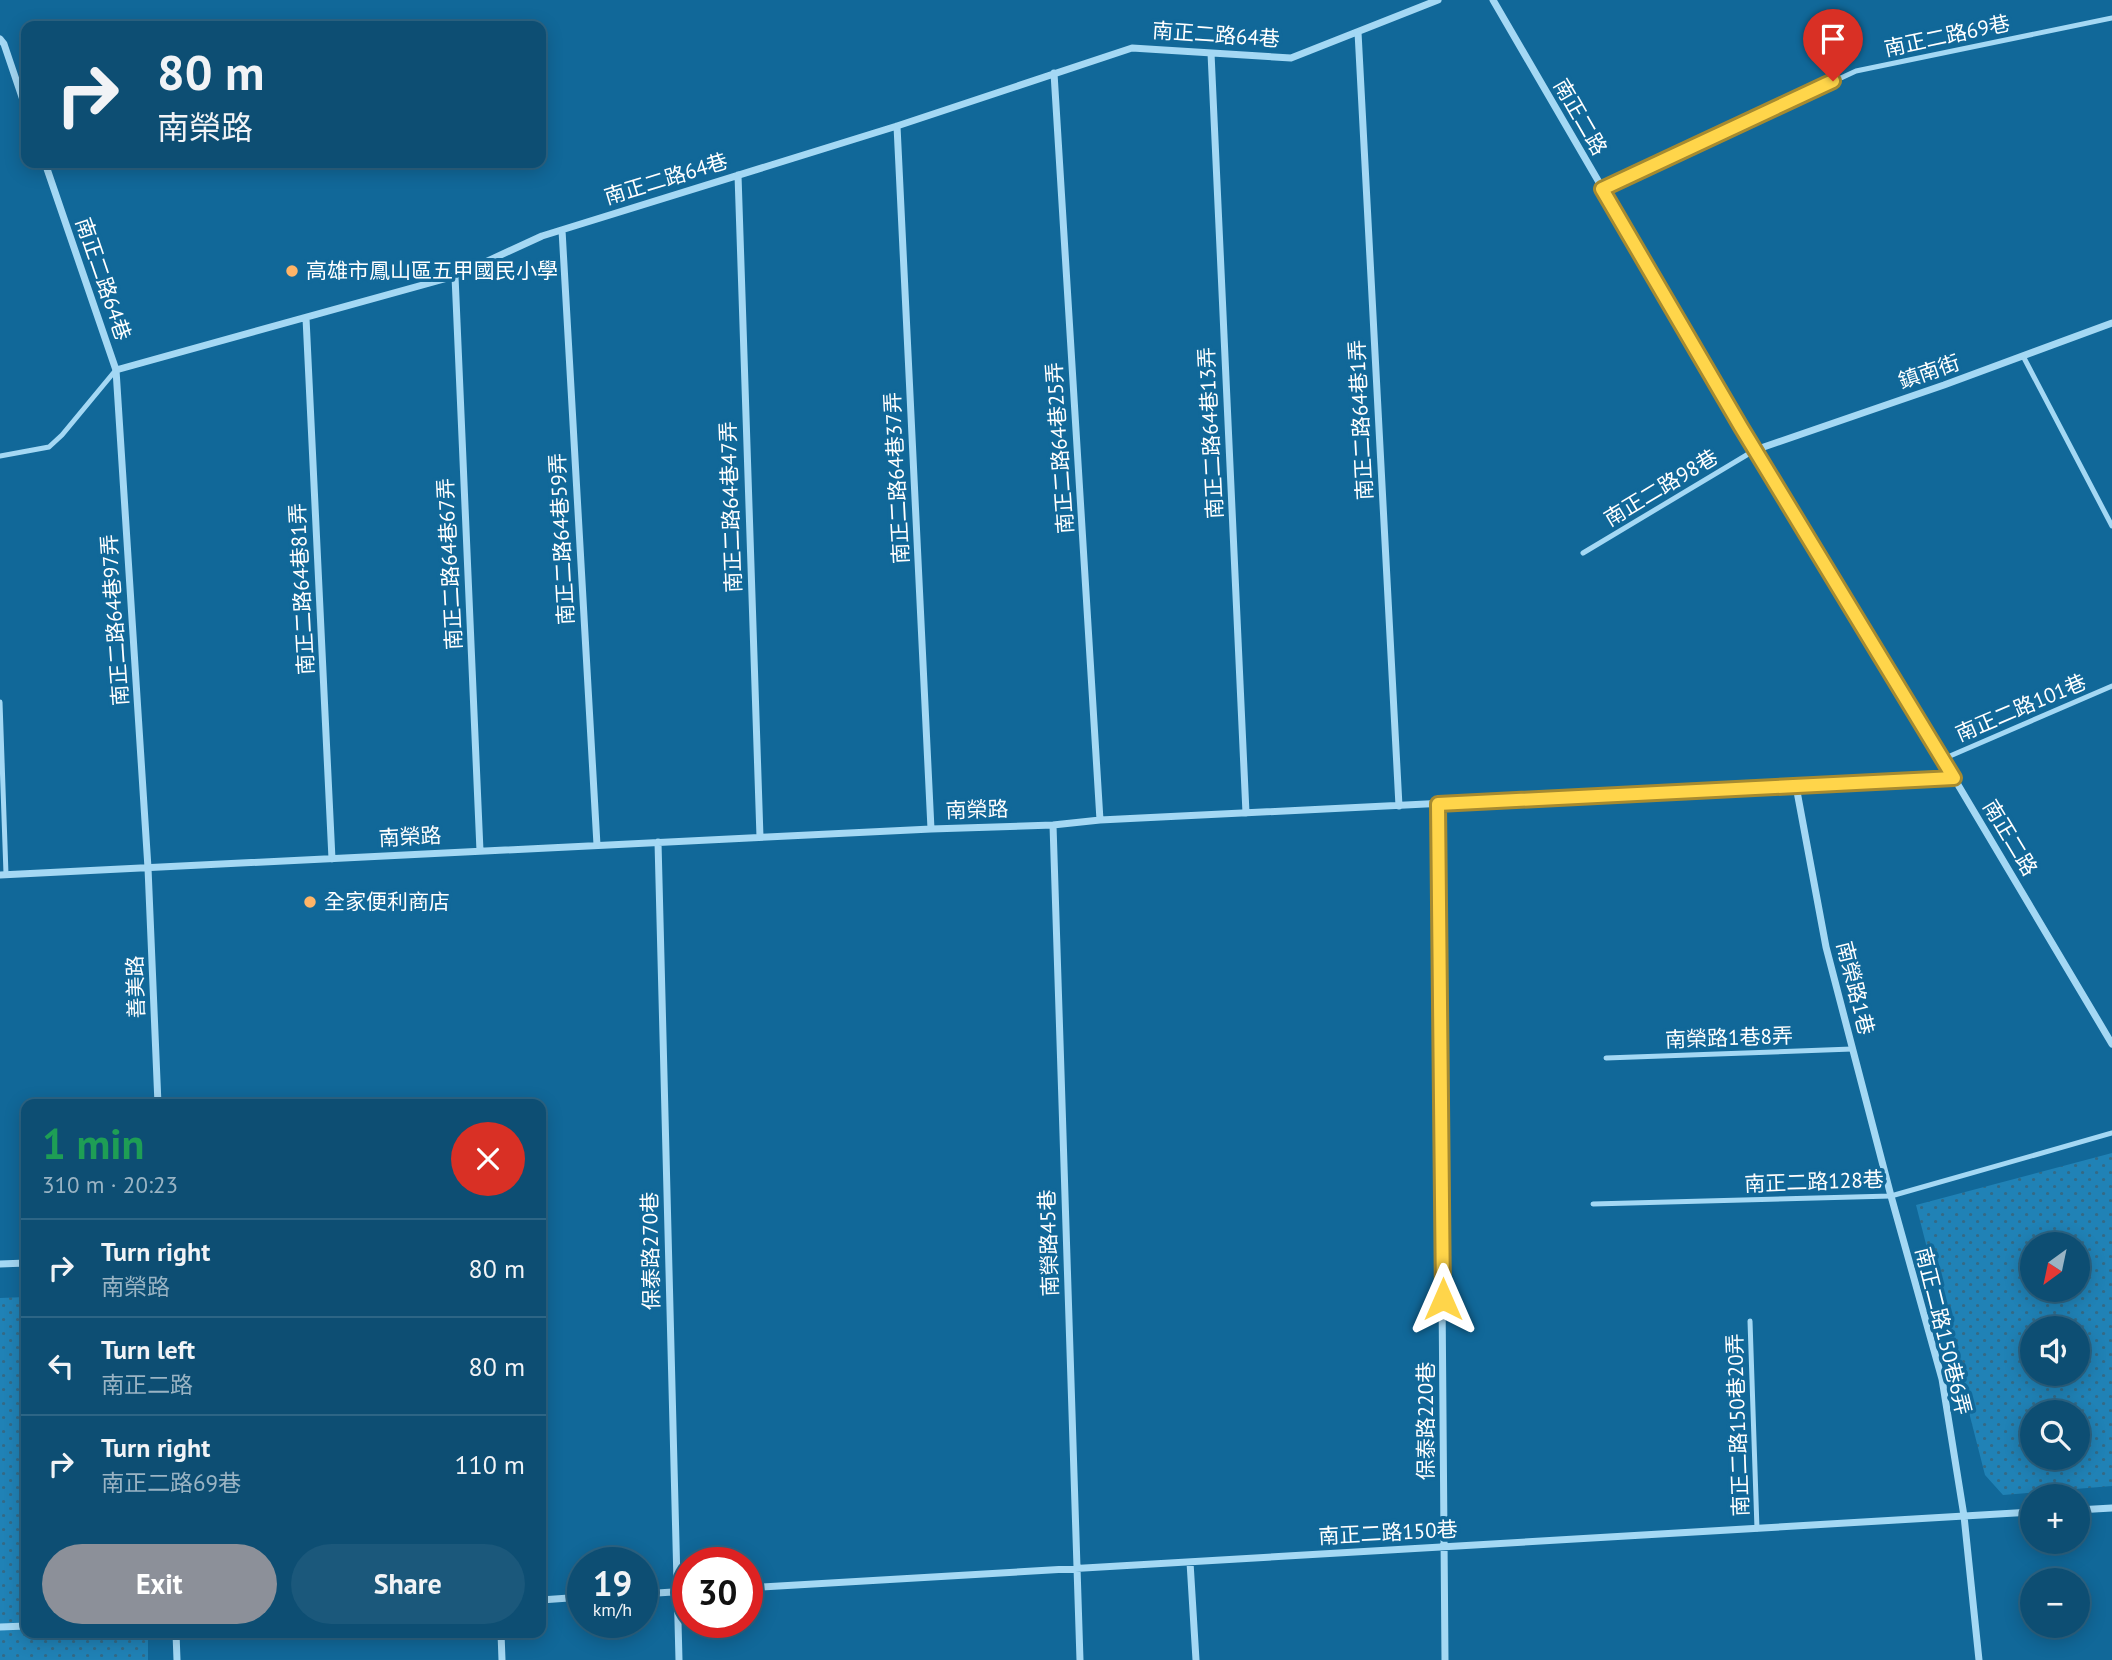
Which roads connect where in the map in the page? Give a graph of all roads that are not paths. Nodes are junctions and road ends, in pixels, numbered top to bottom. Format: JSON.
{"nodes":[{"id":1,"x":1438,"y":0,"type":"edge"},
{"id":2,"x":1493,"y":0,"type":"edge"},
{"id":3,"x":2112,"y":18,"type":"edge"},
{"id":4,"x":1358,"y":32,"type":"junction"},
{"id":5,"x":0,"y":39,"type":"edge"},
{"id":6,"x":1212,"y":53,"type":"junction"},
{"id":7,"x":1054,"y":73,"type":"junction"},
{"id":8,"x":21,"y":94,"type":"edge"},
{"id":9,"x":897,"y":126,"type":"junction"},
{"id":10,"x":47,"y":168,"type":"edge"},
{"id":11,"x":738,"y":175,"type":"junction"},
{"id":12,"x":1602,"y":189,"type":"junction"},
{"id":13,"x":562,"y":230,"type":"junction"},
{"id":14,"x":455,"y":276,"type":"junction"},
{"id":15,"x":306,"y":318,"type":"junction"},
{"id":16,"x":2112,"y":323,"type":"edge"},
{"id":17,"x":2023,"y":356,"type":"junction"},
{"id":18,"x":116,"y":370,"type":"junction"},
{"id":19,"x":1755,"y":450,"type":"junction"},
{"id":20,"x":0,"y":456,"type":"edge"},
{"id":21,"x":2112,"y":526,"type":"edge"},
{"id":22,"x":1583,"y":553,"type":"dead end"},
{"id":23,"x":2112,"y":686,"type":"edge"},
{"id":24,"x":0,"y":702,"type":"edge"},
{"id":25,"x":1943,"y":759,"type":"junction"},
{"id":26,"x":1954,"y":778,"type":"junction"},
{"id":27,"x":1796,"y":786,"type":"junction"},
{"id":28,"x":1438,"y":804,"type":"junction"},
{"id":29,"x":1399,"y":806,"type":"junction"},
{"id":30,"x":1246,"y":813,"type":"junction"},
{"id":31,"x":1100,"y":820,"type":"junction"},
{"id":32,"x":1053,"y":825,"type":"junction"},
{"id":33,"x":931,"y":829,"type":"junction"},
{"id":34,"x":760,"y":837,"type":"junction"},
{"id":35,"x":658,"y":842,"type":"junction"},
{"id":36,"x":597,"y":845,"type":"junction"},
{"id":37,"x":480,"y":851,"type":"junction"},
{"id":38,"x":332,"y":859,"type":"junction"},
{"id":39,"x":148,"y":867,"type":"junction"},
{"id":40,"x":3,"y":874,"type":"edge"},
{"id":41,"x":2112,"y":1044,"type":"edge"},
{"id":42,"x":1852,"y":1049,"type":"junction"},
{"id":43,"x":1606,"y":1058,"type":"dead end"},
{"id":44,"x":158,"y":1099,"type":"edge"},
{"id":45,"x":2112,"y":1133,"type":"edge"},
{"id":46,"x":1891,"y":1196,"type":"junction"},
{"id":47,"x":1593,"y":1204,"type":"dead end"},
{"id":48,"x":0,"y":1264,"type":"edge"},
{"id":49,"x":21,"y":1264,"type":"edge"},
{"id":50,"x":1750,"y":1321,"type":"dead end"},
{"id":51,"x":2112,"y":1507,"type":"edge"},
{"id":52,"x":2090,"y":1509,"type":"edge"},
{"id":53,"x":2020,"y":1513,"type":"edge"},
{"id":54,"x":1964,"y":1516,"type":"junction"},
{"id":55,"x":1756,"y":1529,"type":"junction"},
{"id":56,"x":677,"y":1547,"type":"edge"},
{"id":57,"x":1445,"y":1547,"type":"junction"},
{"id":58,"x":1190,"y":1562,"type":"junction"},
{"id":59,"x":1077,"y":1569,"type":"junction"},
{"id":60,"x":763,"y":1587,"type":"edge"},
{"id":61,"x":567,"y":1598,"type":"edge"},
{"id":62,"x":546,"y":1600,"type":"edge"},
{"id":63,"x":21,"y":1626,"type":"edge"},
{"id":64,"x":0,"y":1627,"type":"edge"},
{"id":65,"x":176,"y":1638,"type":"edge"},
{"id":66,"x":501,"y":1638,"type":"edge"},
{"id":67,"x":679,"y":1638,"type":"edge"},
{"id":68,"x":177,"y":1660,"type":"edge"},
{"id":69,"x":502,"y":1660,"type":"edge"},
{"id":70,"x":679,"y":1660,"type":"edge"},
{"id":71,"x":1080,"y":1660,"type":"edge"},
{"id":72,"x":1196,"y":1660,"type":"edge"},
{"id":73,"x":1446,"y":1660,"type":"edge"},
{"id":74,"x":1979,"y":1660,"type":"edge"}],
"edges":[{"from":1,"to":4,"type":"street","name":"南正二路64巷"},
{"from":2,"to":12,"type":"street","name":"南正二路"},
{"from":3,"to":12,"type":"lane","name":"南正二路69巷"},
{"from":4,"to":6,"type":"street","name":"南正二路64巷"},
{"from":4,"to":29,"type":"street","name":"南正二路64巷1弄"},
{"from":5,"to":8,"type":"street"},
{"from":6,"to":7,"type":"street","name":"南正二路64巷"},
{"from":6,"to":30,"type":"street","name":"南正二路64巷13弄"},
{"from":7,"to":9,"type":"street","name":"南正二路64巷"},
{"from":7,"to":31,"type":"street","name":"南正二路64巷25弄"},
{"from":9,"to":11,"type":"street","name":"南正二路64巷"},
{"from":9,"to":33,"type":"street","name":"南正二路64巷37弄"},
{"from":10,"to":18,"type":"street","name":"南正二路64巷"},
{"from":11,"to":13,"type":"street","name":"南正二路64巷"},
{"from":11,"to":34,"type":"street","name":"南正二路64巷47弄"},
{"from":12,"to":19,"type":"street","name":"南正二路"},
{"from":13,"to":14,"type":"street","name":"南正二路64巷"},
{"from":13,"to":36,"type":"street","name":"南正二路64巷59弄"},
{"from":14,"to":15,"type":"street","name":"南正二路64巷"},
{"from":14,"to":37,"type":"street","name":"南正二路64巷67弄"},
{"from":15,"to":18,"type":"street","name":"南正二路64巷"},
{"from":15,"to":38,"type":"street","name":"南正二路64巷81弄"},
{"from":16,"to":17,"type":"street","name":"鎮南街"},
{"from":17,"to":19,"type":"street","name":"鎮南街"},
{"from":17,"to":21,"type":"lane"},
{"from":18,"to":20,"type":"lane"},
{"from":18,"to":39,"type":"street","name":"南正二路64巷97弄"},
{"from":19,"to":22,"type":"lane","name":"南正二路98巷"},
{"from":19,"to":25,"type":"street","name":"南正二路"},
{"from":23,"to":25,"type":"lane","name":"南正二路101巷"},
{"from":24,"to":40,"type":"lane"},
{"from":25,"to":26,"type":"street","name":"南正二路"},
{"from":26,"to":27,"type":"street","name":"南榮路"},
{"from":26,"to":41,"type":"street","name":"南正二路"},
{"from":27,"to":28,"type":"street","name":"南榮路"},
{"from":27,"to":42,"type":"street","name":"南榮路1巷"},
{"from":28,"to":29,"type":"street","name":"南榮路"},
{"from":28,"to":57,"type":"street","name":"保泰路220巷"},
{"from":29,"to":30,"type":"street","name":"南榮路"},
{"from":30,"to":31,"type":"street","name":"南榮路"},
{"from":31,"to":32,"type":"street","name":"南榮路"},
{"from":32,"to":33,"type":"street","name":"南榮路"},
{"from":32,"to":59,"type":"street","name":"南榮路45巷"},
{"from":33,"to":34,"type":"street","name":"南榮路"},
{"from":34,"to":35,"type":"street","name":"南榮路"},
{"from":35,"to":36,"type":"street","name":"南榮路"},
{"from":35,"to":56,"type":"street","name":"保泰路270巷"},
{"from":36,"to":37,"type":"street","name":"南榮路"},
{"from":37,"to":38,"type":"street","name":"南榮路"},
{"from":38,"to":39,"type":"street","name":"南榮路"},
{"from":39,"to":40,"type":"street","name":"南榮路"},
{"from":39,"to":44,"type":"street","name":"善美路"},
{"from":42,"to":43,"type":"lane","name":"南榮路1巷8弄"},
{"from":42,"to":46,"type":"street","name":"南榮路1巷"},
{"from":45,"to":46,"type":"lane","name":"南正二路128巷"},
{"from":46,"to":47,"type":"lane","name":"南正二路128巷"},
{"from":46,"to":54,"type":"street","name":"南正二路150巷6弄"},
{"from":48,"to":49,"type":"street"},
{"from":50,"to":55,"type":"lane","name":"南正二路150巷20弄"},
{"from":51,"to":52,"type":"street"},
{"from":53,"to":54,"type":"street","name":"南正二路150巷"},
{"from":54,"to":55,"type":"street","name":"南正二路150巷"},
{"from":54,"to":74,"type":"street","name":"南正二路150巷6弄"},
{"from":55,"to":57,"type":"street","name":"南正二路150巷"},
{"from":57,"to":58,"type":"street","name":"南正二路150巷"},
{"from":57,"to":73,"type":"street","name":"保泰路220巷"},
{"from":58,"to":59,"type":"street","name":"南正二路150巷"},
{"from":58,"to":72,"type":"street"},
{"from":59,"to":60,"type":"street","name":"南正二路150巷"},
{"from":59,"to":71,"type":"street","name":"南榮路45巷"},
{"from":61,"to":62,"type":"street"},
{"from":63,"to":64,"type":"street"},
{"from":65,"to":68,"type":"street"},
{"from":66,"to":69,"type":"street"},
{"from":67,"to":70,"type":"street","name":"保泰路270巷"}]}
